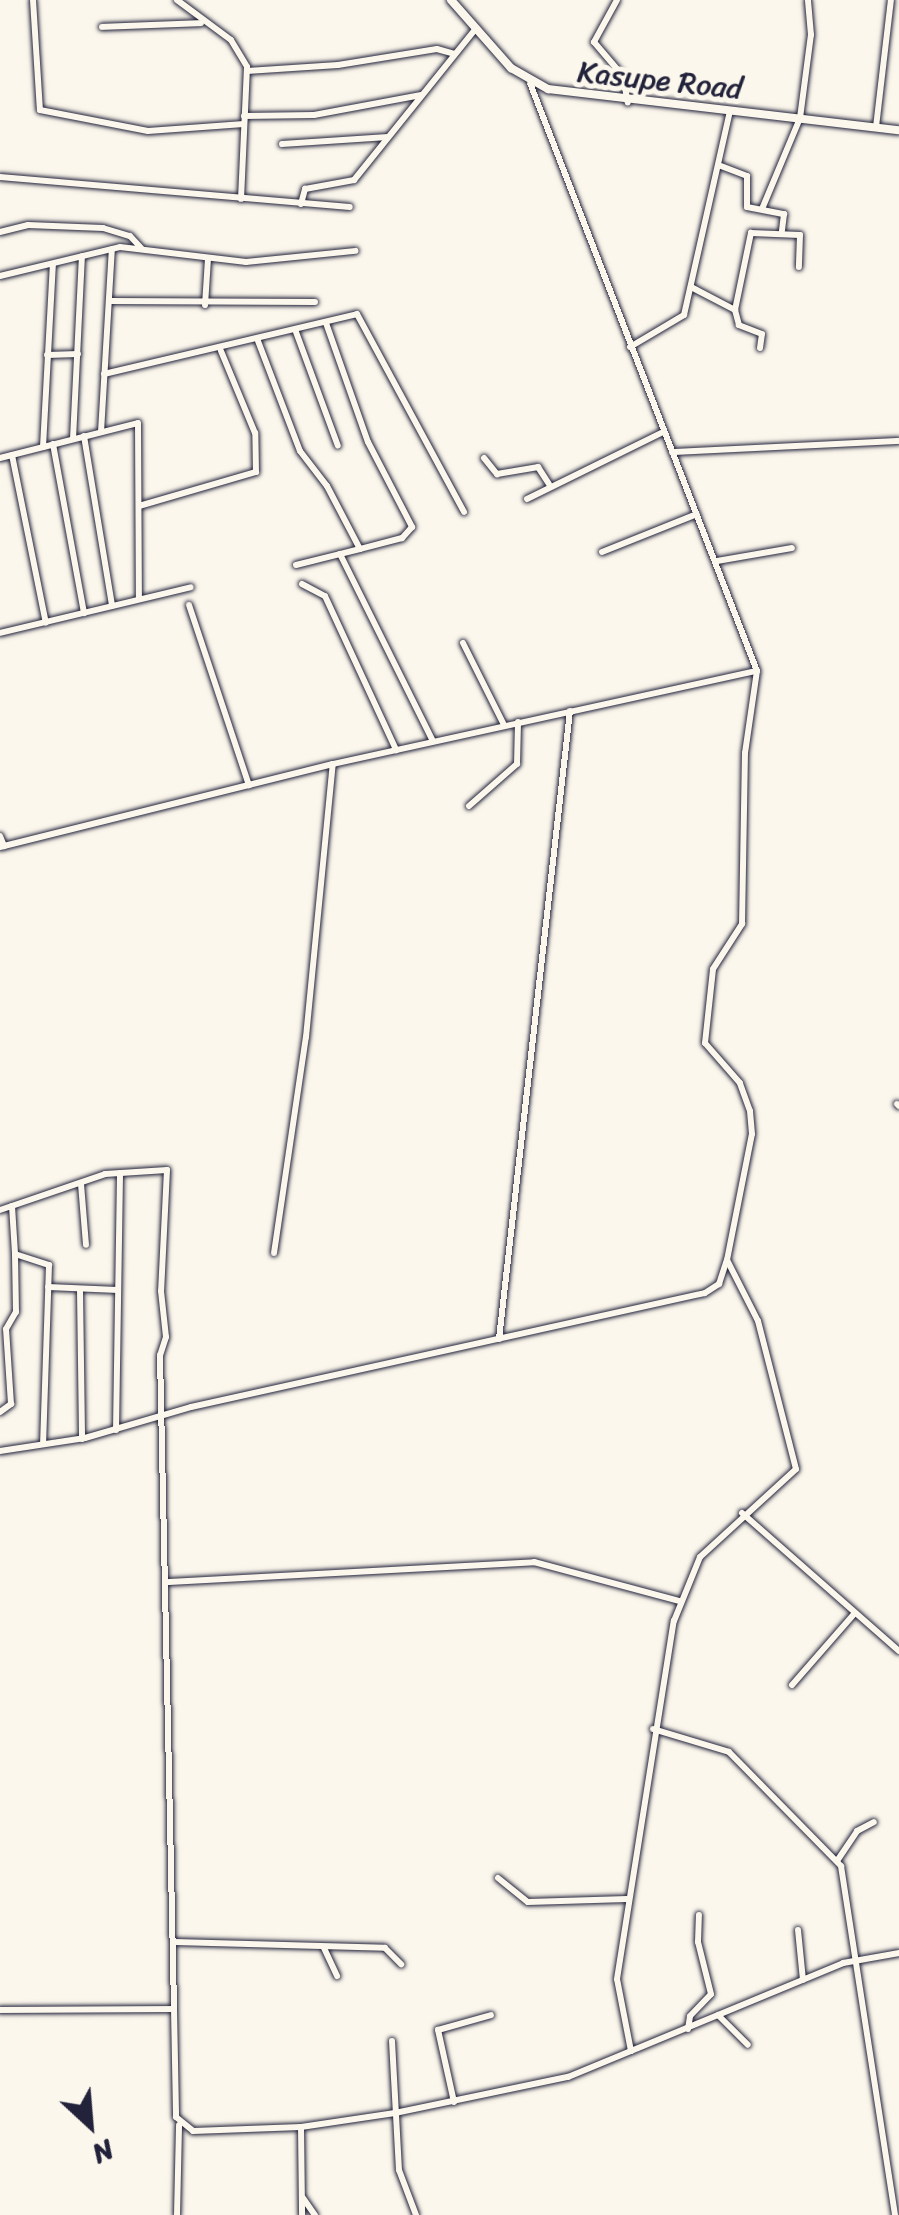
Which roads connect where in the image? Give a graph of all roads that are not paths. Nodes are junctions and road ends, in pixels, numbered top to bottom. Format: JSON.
{"nodes":[{"id":1,"x":33,"y":0,"type":"edge"},
{"id":2,"x":177,"y":0,"type":"edge"},
{"id":3,"x":452,"y":0,"type":"edge"},
{"id":4,"x":616,"y":0,"type":"edge"},
{"id":5,"x":808,"y":0,"type":"edge"},
{"id":6,"x":891,"y":0,"type":"edge"},
{"id":7,"x":202,"y":22,"type":"junction"},
{"id":8,"x":102,"y":26,"type":"dead end"},
{"id":9,"x":476,"y":28,"type":"junction"},
{"id":10,"x":454,"y":54,"type":"junction"},
{"id":11,"x":248,"y":71,"type":"junction"},
{"id":12,"x":530,"y":82,"type":"junction"},
{"id":13,"x":422,"y":95,"type":"junction"},
{"id":14,"x":628,"y":103,"type":"junction"},
{"id":15,"x":730,"y":111,"type":"junction"},
{"id":16,"x":800,"y":118,"type":"junction"},
{"id":17,"x":244,"y":120,"type":"junction"},
{"id":18,"x":876,"y":127,"type":"junction"},
{"id":19,"x":899,"y":130,"type":"edge"},
{"id":20,"x":389,"y":137,"type":"junction"},
{"id":21,"x":282,"y":144,"type":"dead end"},
{"id":22,"x":722,"y":166,"type":"junction"},
{"id":23,"x":0,"y":176,"type":"edge"},
{"id":24,"x":241,"y":199,"type":"junction"},
{"id":25,"x":300,"y":204,"type":"junction"},
{"id":26,"x":350,"y":207,"type":"dead end"},
{"id":27,"x":762,"y":209,"type":"junction"},
{"id":28,"x":782,"y":231,"type":"junction"},
{"id":29,"x":0,"y":232,"type":"edge"},
{"id":30,"x":142,"y":248,"type":"junction"},
{"id":31,"x":112,"y":249,"type":"junction"},
{"id":32,"x":355,"y":250,"type":"dead end"},
{"id":33,"x":82,"y":256,"type":"junction"},
{"id":34,"x":208,"y":259,"type":"junction"},
{"id":35,"x":52,"y":264,"type":"junction"},
{"id":36,"x":800,"y":267,"type":"dead end"},
{"id":37,"x":0,"y":276,"type":"edge"},
{"id":38,"x":690,"y":286,"type":"junction"},
{"id":39,"x":109,"y":302,"type":"junction"},
{"id":40,"x":315,"y":302,"type":"dead end"},
{"id":41,"x":206,"y":305,"type":"junction"},
{"id":42,"x":734,"y":310,"type":"junction"},
{"id":43,"x":326,"y":323,"type":"junction"},
{"id":44,"x":296,"y":332,"type":"junction"},
{"id":45,"x":258,"y":341,"type":"junction"},
{"id":46,"x":630,"y":347,"type":"junction"},
{"id":47,"x":760,"y":348,"type":"dead end"},
{"id":48,"x":222,"y":351,"type":"junction"},
{"id":49,"x":78,"y":354,"type":"junction"},
{"id":50,"x":47,"y":355,"type":"junction"},
{"id":51,"x":104,"y":374,"type":"junction"},
{"id":52,"x":101,"y":432,"type":"junction"},
{"id":53,"x":663,"y":432,"type":"junction"},
{"id":54,"x":84,"y":436,"type":"junction"},
{"id":55,"x":73,"y":439,"type":"junction"},
{"id":56,"x":899,"y":441,"type":"edge"},
{"id":57,"x":53,"y":444,"type":"junction"},
{"id":58,"x":338,"y":446,"type":"dead end"},
{"id":59,"x":43,"y":447,"type":"junction"},
{"id":60,"x":672,"y":452,"type":"junction"},
{"id":61,"x":12,"y":455,"type":"junction"},
{"id":62,"x":0,"y":458,"type":"edge"},
{"id":63,"x":484,"y":458,"type":"dead end"},
{"id":64,"x":549,"y":484,"type":"junction"},
{"id":65,"x":527,"y":500,"type":"dead end"},
{"id":66,"x":139,"y":506,"type":"junction"},
{"id":67,"x":464,"y":512,"type":"dead end"},
{"id":68,"x":697,"y":514,"type":"junction"},
{"id":69,"x":360,"y":548,"type":"junction"},
{"id":70,"x":792,"y":548,"type":"dead end"},
{"id":71,"x":602,"y":552,"type":"dead end"},
{"id":72,"x":340,"y":554,"type":"junction"},
{"id":73,"x":716,"y":561,"type":"junction"},
{"id":74,"x":296,"y":565,"type":"dead end"},
{"id":75,"x":302,"y":584,"type":"dead end"},
{"id":76,"x":191,"y":586,"type":"dead end"},
{"id":77,"x":139,"y":599,"type":"junction"},
{"id":78,"x":189,"y":605,"type":"dead end"},
{"id":79,"x":112,"y":606,"type":"junction"},
{"id":80,"x":84,"y":613,"type":"junction"},
{"id":81,"x":46,"y":622,"type":"junction"},
{"id":82,"x":0,"y":634,"type":"edge"},
{"id":83,"x":463,"y":642,"type":"dead end"},
{"id":84,"x":757,"y":671,"type":"junction"},
{"id":85,"x":570,"y":710,"type":"junction"},
{"id":86,"x":518,"y":722,"type":"junction"},
{"id":87,"x":504,"y":725,"type":"junction"},
{"id":88,"x":433,"y":741,"type":"junction"},
{"id":89,"x":396,"y":750,"type":"junction"},
{"id":90,"x":333,"y":764,"type":"junction"},
{"id":91,"x":249,"y":785,"type":"junction"},
{"id":92,"x":469,"y":806,"type":"dead end"},
{"id":93,"x":0,"y":836,"type":"edge"},
{"id":94,"x":2,"y":847,"type":"edge"},
{"id":95,"x":120,"y":1173,"type":"junction"},
{"id":96,"x":81,"y":1184,"type":"junction"},
{"id":97,"x":12,"y":1206,"type":"junction"},
{"id":98,"x":0,"y":1210,"type":"edge"},
{"id":99,"x":86,"y":1246,"type":"dead end"},
{"id":100,"x":274,"y":1253,"type":"dead end"},
{"id":101,"x":15,"y":1254,"type":"junction"},
{"id":102,"x":727,"y":1260,"type":"junction"},
{"id":103,"x":48,"y":1287,"type":"junction"},
{"id":104,"x":119,"y":1290,"type":"junction"},
{"id":105,"x":80,"y":1291,"type":"junction"},
{"id":106,"x":499,"y":1339,"type":"junction"},
{"id":107,"x":0,"y":1412,"type":"edge"},
{"id":108,"x":162,"y":1417,"type":"junction"},
{"id":109,"x":145,"y":1421,"type":"junction"},
{"id":110,"x":116,"y":1430,"type":"junction"},
{"id":111,"x":163,"y":1435,"type":"junction"},
{"id":112,"x":82,"y":1439,"type":"junction"},
{"id":113,"x":43,"y":1443,"type":"junction"},
{"id":114,"x":0,"y":1451,"type":"edge"},
{"id":115,"x":742,"y":1513,"type":"junction"},
{"id":116,"x":168,"y":1582,"type":"junction"},
{"id":117,"x":680,"y":1601,"type":"junction"},
{"id":118,"x":854,"y":1614,"type":"junction"},
{"id":119,"x":899,"y":1651,"type":"edge"},
{"id":120,"x":792,"y":1685,"type":"dead end"},
{"id":121,"x":653,"y":1728,"type":"junction"},
{"id":122,"x":874,"y":1822,"type":"dead end"},
{"id":123,"x":837,"y":1860,"type":"junction"},
{"id":124,"x":498,"y":1878,"type":"dead end"},
{"id":125,"x":627,"y":1898,"type":"junction"},
{"id":126,"x":700,"y":1915,"type":"dead end"},
{"id":127,"x":798,"y":1930,"type":"dead end"},
{"id":128,"x":175,"y":1942,"type":"junction"},
{"id":129,"x":324,"y":1948,"type":"junction"},
{"id":130,"x":899,"y":1953,"type":"edge"},
{"id":131,"x":858,"y":1958,"type":"junction"},
{"id":132,"x":402,"y":1964,"type":"dead end"},
{"id":133,"x":337,"y":1976,"type":"dead end"},
{"id":134,"x":804,"y":1980,"type":"junction"},
{"id":135,"x":174,"y":2009,"type":"junction"},
{"id":136,"x":0,"y":2010,"type":"edge"},
{"id":137,"x":491,"y":2015,"type":"dead end"},
{"id":138,"x":718,"y":2015,"type":"junction"},
{"id":139,"x":688,"y":2029,"type":"junction"},
{"id":140,"x":392,"y":2041,"type":"dead end"},
{"id":141,"x":748,"y":2044,"type":"dead end"},
{"id":142,"x":631,"y":2051,"type":"junction"},
{"id":143,"x":454,"y":2102,"type":"junction"},
{"id":144,"x":395,"y":2113,"type":"junction"},
{"id":145,"x":180,"y":2124,"type":"junction"},
{"id":146,"x":301,"y":2127,"type":"junction"},
{"id":147,"x":302,"y":2197,"type":"junction"},
{"id":148,"x":177,"y":2215,"type":"edge"},
{"id":149,"x":302,"y":2215,"type":"edge"},
{"id":150,"x":315,"y":2215,"type":"edge"},
{"id":151,"x":416,"y":2215,"type":"edge"},
{"id":152,"x":895,"y":2215,"type":"edge"}],
"edges":[{"from":1,"to":17,"type":"street"},
{"from":2,"to":7,"type":"street"},
{"from":3,"to":9,"type":"street"},
{"from":4,"to":14,"type":"street"},
{"from":5,"to":16,"type":"street"},
{"from":6,"to":18,"type":"street"},
{"from":7,"to":8,"type":"street"},
{"from":7,"to":11,"type":"street"},
{"from":9,"to":10,"type":"street"},
{"from":9,"to":12,"type":"street"},
{"from":10,"to":11,"type":"street"},
{"from":10,"to":13,"type":"street"},
{"from":11,"to":17,"type":"street"},
{"from":12,"to":14,"type":"street","name":"Kasupe Road"},
{"from":12,"to":46,"type":"street"},
{"from":13,"to":17,"type":"street"},
{"from":13,"to":20,"type":"street"},
{"from":14,"to":15,"type":"street","name":"Kasupe Road"},
{"from":15,"to":16,"type":"street","name":"Kasupe Road"},
{"from":15,"to":22,"type":"street"},
{"from":16,"to":18,"type":"street","name":"Kasupe Road"},
{"from":16,"to":27,"type":"street"},
{"from":17,"to":24,"type":"street"},
{"from":18,"to":19,"type":"street","name":"Kasupe Road"},
{"from":20,"to":21,"type":"street"},
{"from":20,"to":25,"type":"street"},
{"from":22,"to":27,"type":"street"},
{"from":22,"to":38,"type":"street"},
{"from":23,"to":24,"type":"street"},
{"from":24,"to":25,"type":"street"},
{"from":25,"to":26,"type":"street"},
{"from":27,"to":28,"type":"street"},
{"from":28,"to":36,"type":"street"},
{"from":28,"to":42,"type":"street"},
{"from":29,"to":30,"type":"street"},
{"from":30,"to":31,"type":"street"},
{"from":30,"to":34,"type":"street"},
{"from":31,"to":33,"type":"street"},
{"from":31,"to":39,"type":"street"},
{"from":32,"to":34,"type":"street"},
{"from":33,"to":35,"type":"street"},
{"from":33,"to":49,"type":"street"},
{"from":34,"to":41,"type":"street"},
{"from":35,"to":37,"type":"street"},
{"from":35,"to":50,"type":"street"},
{"from":38,"to":42,"type":"street"},
{"from":38,"to":46,"type":"street"},
{"from":39,"to":41,"type":"street"},
{"from":39,"to":51,"type":"street"},
{"from":40,"to":41,"type":"street"},
{"from":42,"to":47,"type":"street"},
{"from":43,"to":44,"type":"street"},
{"from":43,"to":67,"type":"street"},
{"from":43,"to":69,"type":"street"},
{"from":44,"to":45,"type":"street"},
{"from":44,"to":58,"type":"street"},
{"from":45,"to":48,"type":"street"},
{"from":45,"to":69,"type":"street"},
{"from":46,"to":53,"type":"street"},
{"from":48,"to":51,"type":"street"},
{"from":48,"to":66,"type":"street"},
{"from":49,"to":50,"type":"street"},
{"from":49,"to":55,"type":"street"},
{"from":50,"to":59,"type":"street"},
{"from":51,"to":52,"type":"street"},
{"from":52,"to":54,"type":"street"},
{"from":52,"to":66,"type":"street"},
{"from":53,"to":60,"type":"street"},
{"from":53,"to":64,"type":"street"},
{"from":54,"to":55,"type":"street"},
{"from":54,"to":79,"type":"street"},
{"from":55,"to":57,"type":"street"},
{"from":56,"to":60,"type":"street"},
{"from":57,"to":59,"type":"street"},
{"from":57,"to":80,"type":"street"},
{"from":59,"to":61,"type":"street"},
{"from":60,"to":68,"type":"street"},
{"from":61,"to":62,"type":"street"},
{"from":61,"to":81,"type":"street"},
{"from":63,"to":64,"type":"street"},
{"from":64,"to":65,"type":"street"},
{"from":66,"to":77,"type":"street"},
{"from":68,"to":71,"type":"street"},
{"from":68,"to":73,"type":"street"},
{"from":69,"to":72,"type":"street"},
{"from":70,"to":73,"type":"street"},
{"from":72,"to":74,"type":"street"},
{"from":72,"to":88,"type":"street"},
{"from":73,"to":84,"type":"street"},
{"from":75,"to":89,"type":"street"},
{"from":76,"to":77,"type":"street"},
{"from":77,"to":79,"type":"street"},
{"from":78,"to":91,"type":"street"},
{"from":79,"to":80,"type":"street"},
{"from":80,"to":81,"type":"street"},
{"from":81,"to":82,"type":"street"},
{"from":83,"to":87,"type":"street"},
{"from":84,"to":85,"type":"street"},
{"from":84,"to":102,"type":"street"},
{"from":85,"to":86,"type":"street"},
{"from":85,"to":106,"type":"street"},
{"from":86,"to":87,"type":"street"},
{"from":86,"to":92,"type":"street"},
{"from":87,"to":88,"type":"street"},
{"from":88,"to":89,"type":"street"},
{"from":89,"to":90,"type":"street"},
{"from":90,"to":91,"type":"street"},
{"from":90,"to":100,"type":"street"},
{"from":91,"to":94,"type":"street"},
{"from":93,"to":94,"type":"street"},
{"from":95,"to":96,"type":"street"},
{"from":95,"to":104,"type":"street"},
{"from":95,"to":108,"type":"street"},
{"from":96,"to":97,"type":"street"},
{"from":96,"to":99,"type":"street"},
{"from":97,"to":98,"type":"street"},
{"from":97,"to":101,"type":"street"},
{"from":101,"to":103,"type":"street"},
{"from":101,"to":107,"type":"street"},
{"from":102,"to":106,"type":"street"},
{"from":102,"to":115,"type":"street"},
{"from":103,"to":105,"type":"street"},
{"from":103,"to":113,"type":"street"},
{"from":104,"to":105,"type":"street"},
{"from":104,"to":110,"type":"street"},
{"from":105,"to":112,"type":"street"},
{"from":106,"to":108,"type":"street"},
{"from":108,"to":109,"type":"street"},
{"from":108,"to":111,"type":"street"},
{"from":109,"to":110,"type":"street"},
{"from":109,"to":111,"type":"street"},
{"from":110,"to":112,"type":"street"},
{"from":111,"to":116,"type":"street"},
{"from":112,"to":113,"type":"street"},
{"from":113,"to":114,"type":"street"},
{"from":115,"to":117,"type":"street"},
{"from":115,"to":118,"type":"street"},
{"from":116,"to":117,"type":"street"},
{"from":116,"to":128,"type":"street"},
{"from":117,"to":121,"type":"street"},
{"from":118,"to":119,"type":"street"},
{"from":118,"to":120,"type":"street"},
{"from":121,"to":123,"type":"street"},
{"from":121,"to":125,"type":"street"},
{"from":122,"to":123,"type":"street"},
{"from":123,"to":131,"type":"street"},
{"from":124,"to":125,"type":"street"},
{"from":125,"to":142,"type":"street"},
{"from":126,"to":139,"type":"street"},
{"from":127,"to":134,"type":"street"},
{"from":128,"to":129,"type":"street"},
{"from":128,"to":135,"type":"street"},
{"from":129,"to":132,"type":"street"},
{"from":129,"to":133,"type":"street"},
{"from":130,"to":131,"type":"street"},
{"from":131,"to":134,"type":"street"},
{"from":131,"to":152,"type":"street"},
{"from":134,"to":138,"type":"street"},
{"from":135,"to":136,"type":"street"},
{"from":135,"to":145,"type":"street"},
{"from":137,"to":143,"type":"street"},
{"from":138,"to":139,"type":"street"},
{"from":138,"to":141,"type":"street"},
{"from":139,"to":142,"type":"street"},
{"from":140,"to":144,"type":"street"},
{"from":142,"to":143,"type":"street"},
{"from":143,"to":144,"type":"street"},
{"from":144,"to":146,"type":"street"},
{"from":144,"to":151,"type":"street"},
{"from":145,"to":146,"type":"street"},
{"from":145,"to":148,"type":"street"},
{"from":146,"to":147,"type":"street"},
{"from":147,"to":149,"type":"street"},
{"from":147,"to":150,"type":"street"}]}
